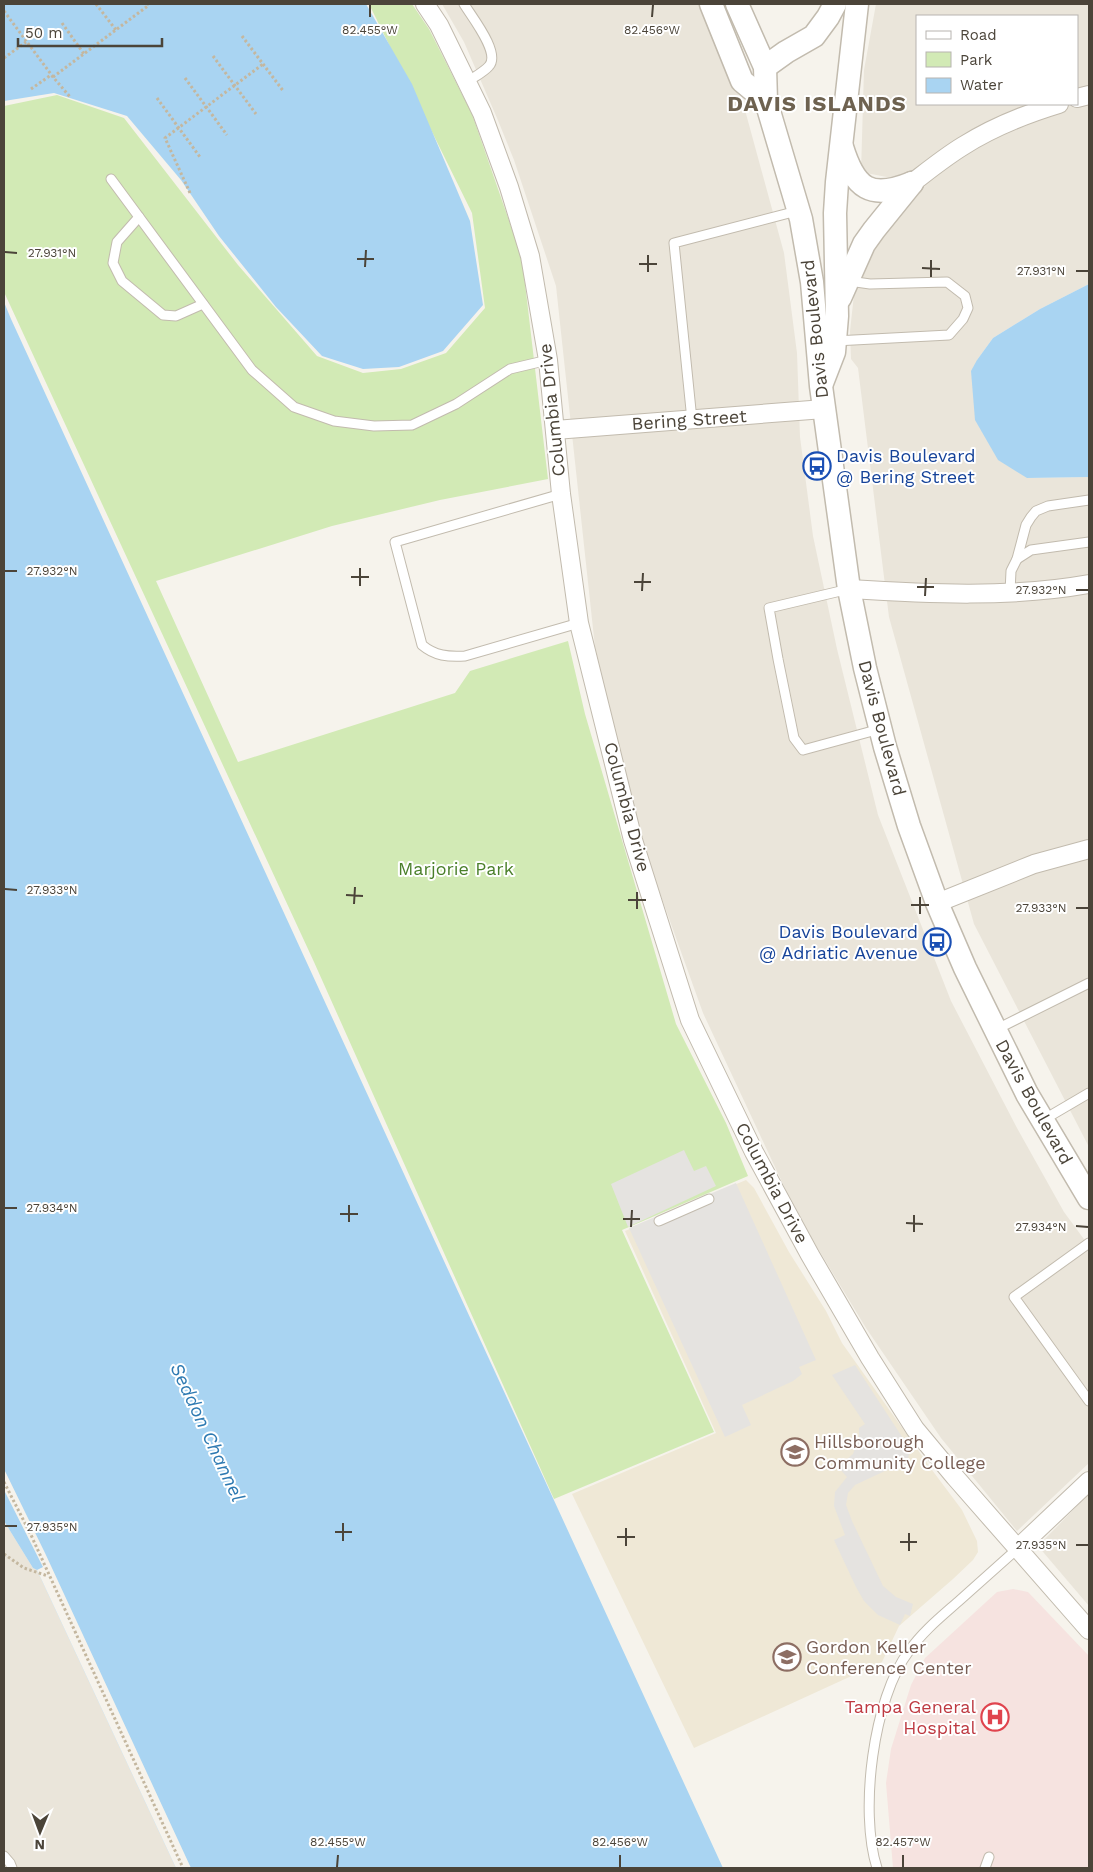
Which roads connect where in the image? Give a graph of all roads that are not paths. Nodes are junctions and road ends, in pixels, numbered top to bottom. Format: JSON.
{"nodes":[{"id":1,"x":425,"y":4,"type":"edge"},
{"id":2,"x":464,"y":4,"type":"edge"},
{"id":3,"x":711,"y":4,"type":"edge"},
{"id":4,"x":738,"y":4,"type":"edge"},
{"id":5,"x":835,"y":4,"type":"edge"},
{"id":6,"x":857,"y":4,"type":"edge"},
{"id":7,"x":765,"y":67,"type":"junction"},
{"id":8,"x":467,"y":82,"type":"junction"},
{"id":9,"x":766,"y":101,"type":"junction"},
{"id":10,"x":1056,"y":105,"type":"edge"},
{"id":11,"x":840,"y":144,"type":"junction"},
{"id":12,"x":111,"y":179,"type":"dead end"},
{"id":13,"x":912,"y":183,"type":"junction"},
{"id":14,"x":799,"y":215,"type":"junction"},
{"id":15,"x":139,"y":217,"type":"junction"},
{"id":16,"x":829,"y":281,"type":"junction"},
{"id":17,"x":203,"y":304,"type":"junction"},
{"id":18,"x":826,"y":341,"type":"junction"},
{"id":19,"x":548,"y":360,"type":"junction"},
{"id":20,"x":824,"y":409,"type":"junction"},
{"id":21,"x":692,"y":420,"type":"junction"},
{"id":22,"x":554,"y":430,"type":"junction"},
{"id":23,"x":561,"y":494,"type":"junction"},
{"id":24,"x":1089,"y":500,"type":"edge"},
{"id":25,"x":1089,"y":542,"type":"edge"},
{"id":26,"x":1018,"y":559,"type":"junction"},
{"id":27,"x":1089,"y":584,"type":"edge"},
{"id":28,"x":849,"y":589,"type":"junction"},
{"id":29,"x":1010,"y":592,"type":"junction"},
{"id":30,"x":579,"y":623,"type":"junction"},
{"id":31,"x":880,"y":729,"type":"junction"},
{"id":32,"x":1089,"y":849,"type":"edge"},
{"id":33,"x":936,"y":903,"type":"junction"},
{"id":34,"x":1089,"y":982,"type":"edge"},
{"id":35,"x":995,"y":1030,"type":"junction"},
{"id":36,"x":1089,"y":1093,"type":"edge"},
{"id":37,"x":1042,"y":1120,"type":"junction"},
{"id":38,"x":1089,"y":1198,"type":"edge"},
{"id":39,"x":709,"y":1199,"type":"dead end"},
{"id":40,"x":659,"y":1221,"type":"dead end"},
{"id":41,"x":1089,"y":1243,"type":"edge"},
{"id":42,"x":1089,"y":1401,"type":"edge"},
{"id":43,"x":1089,"y":1481,"type":"edge"},
{"id":44,"x":1017,"y":1549,"type":"junction"},
{"id":45,"x":1089,"y":1630,"type":"edge"},
{"id":46,"x":4,"y":1856,"type":"edge"},
{"id":47,"x":989,"y":1857,"type":"dead end"},
{"id":48,"x":12,"y":1868,"type":"edge"},
{"id":49,"x":877,"y":1868,"type":"edge"},
{"id":50,"x":985,"y":1868,"type":"edge"}],
"edges":[{"from":1,"to":8,"type":"street","name":"Columbia Drive"},
{"from":2,"to":8,"type":"lane"},
{"from":3,"to":9,"type":"street"},
{"from":4,"to":7,"type":"street"},
{"from":5,"to":7,"type":"street"},
{"from":6,"to":11,"type":"street"},
{"from":7,"to":9,"type":"street","name":"Davis Boulevard"},
{"from":8,"to":19,"type":"street","name":"Columbia Drive"},
{"from":9,"to":14,"type":"street","name":"Davis Boulevard"},
{"from":10,"to":13,"type":"street"},
{"from":11,"to":13,"type":"street"},
{"from":11,"to":16,"type":"street"},
{"from":12,"to":15,"type":"lane"},
{"from":13,"to":16,"type":"street"},
{"from":14,"to":16,"type":"street","name":"Davis Boulevard"},
{"from":14,"to":21,"type":"lane"},
{"from":15,"to":17,"type":"lane"},
{"from":15,"to":17,"type":"lane"},
{"from":16,"to":18,"type":"street","name":"Davis Boulevard"},
{"from":16,"to":18,"type":"street"},
{"from":16,"to":18,"type":"lane"},
{"from":17,"to":19,"type":"lane"},
{"from":18,"to":20,"type":"street","name":"Davis Boulevard"},
{"from":19,"to":22,"type":"street","name":"Columbia Drive"},
{"from":20,"to":21,"type":"street","name":"Bering Street"},
{"from":20,"to":28,"type":"street","name":"Davis Boulevard"},
{"from":21,"to":22,"type":"street","name":"Bering Street"},
{"from":22,"to":23,"type":"street","name":"Columbia Drive"},
{"from":23,"to":30,"type":"street","name":"Columbia Drive"},
{"from":23,"to":30,"type":"lane"},
{"from":24,"to":26,"type":"lane"},
{"from":25,"to":26,"type":"lane"},
{"from":26,"to":29,"type":"lane"},
{"from":27,"to":29,"type":"street"},
{"from":28,"to":29,"type":"street"},
{"from":28,"to":31,"type":"street","name":"Davis Boulevard"},
{"from":28,"to":31,"type":"lane"},
{"from":30,"to":44,"type":"street","name":"Columbia Drive"},
{"from":31,"to":33,"type":"street","name":"Davis Boulevard"},
{"from":32,"to":33,"type":"street"},
{"from":33,"to":35,"type":"street","name":"Davis Boulevard"},
{"from":34,"to":35,"type":"lane"},
{"from":35,"to":37,"type":"street","name":"Davis Boulevard"},
{"from":36,"to":37,"type":"lane"},
{"from":37,"to":38,"type":"street","name":"Davis Boulevard"},
{"from":39,"to":40,"type":"lane"},
{"from":41,"to":42,"type":"lane"},
{"from":43,"to":44,"type":"street"},
{"from":44,"to":45,"type":"street","name":"Columbia Drive"},
{"from":44,"to":49,"type":"lane"},
{"from":46,"to":48,"type":"lane"},
{"from":47,"to":50,"type":"lane"}]}
